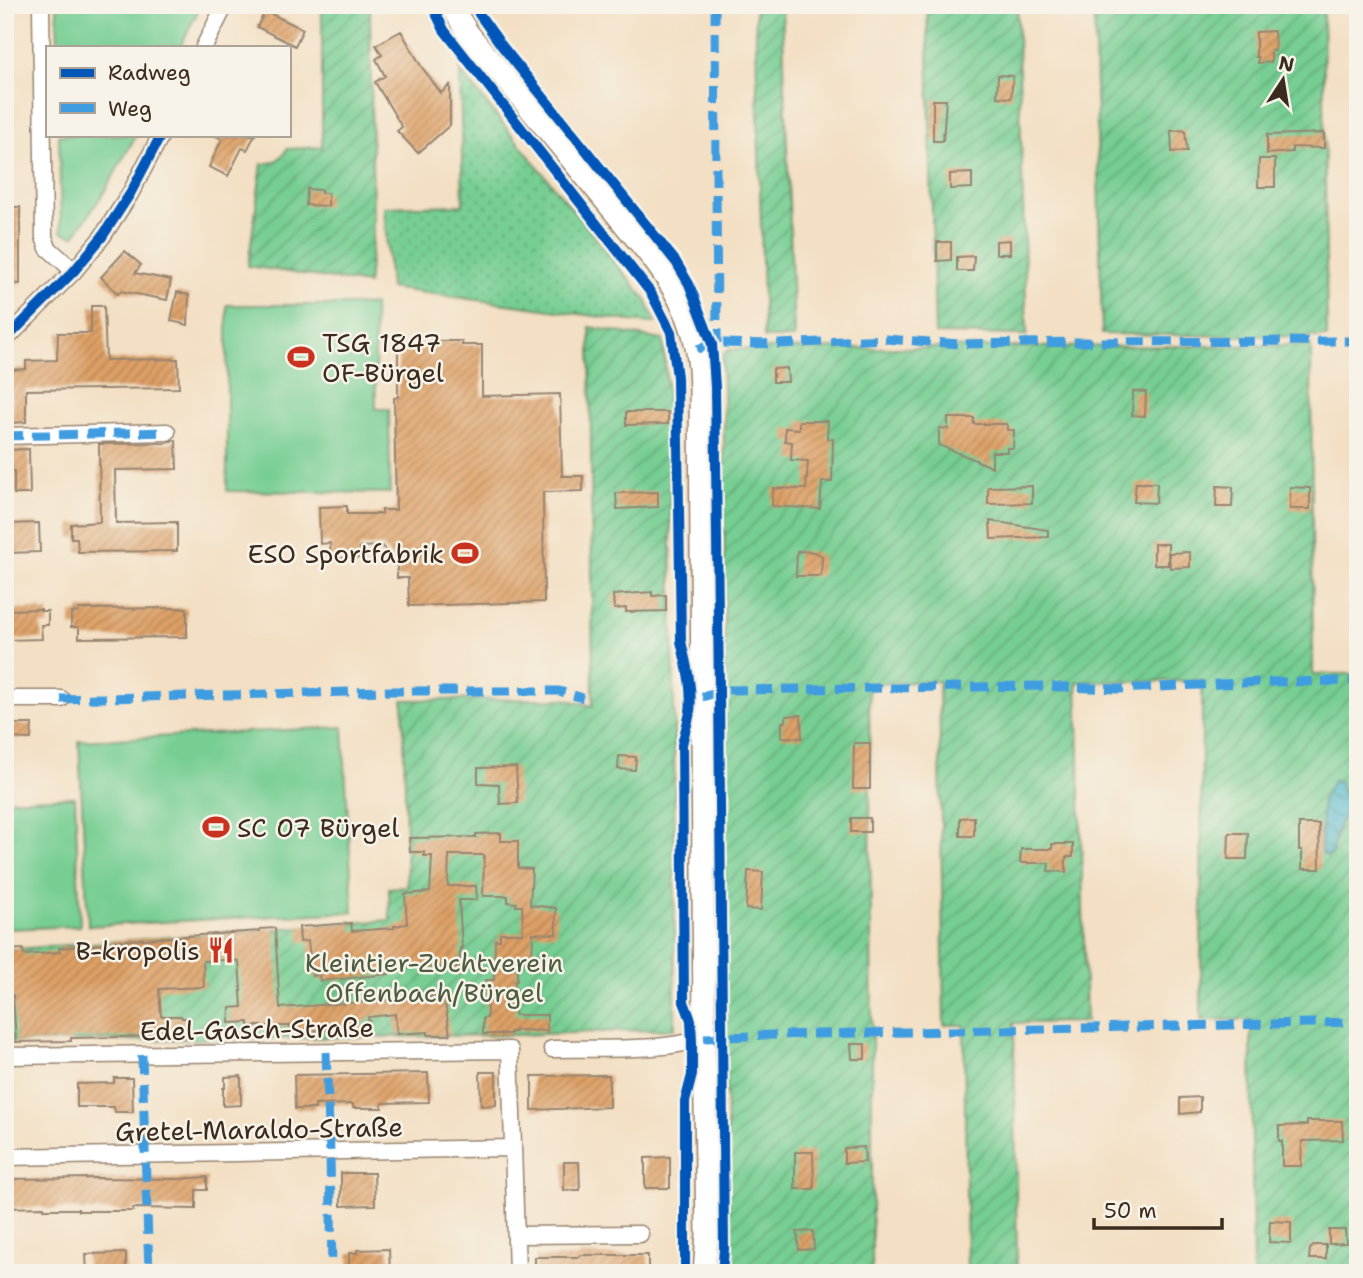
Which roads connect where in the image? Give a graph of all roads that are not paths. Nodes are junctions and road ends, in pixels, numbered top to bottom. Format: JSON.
{"nodes":[{"id":1,"x":41,"y":5,"type":"edge"},
{"id":2,"x":225,"y":5,"type":"edge"},
{"id":3,"x":451,"y":5,"type":"edge"},
{"id":4,"x":204,"y":46,"type":"edge"},
{"id":5,"x":160,"y":136,"type":"edge"},
{"id":6,"x":74,"y":271,"type":"junction"},
{"id":7,"x":5,"y":340,"type":"edge"},
{"id":8,"x":167,"y":432,"type":"dead end"},
{"id":9,"x":5,"y":436,"type":"edge"},
{"id":10,"x":5,"y":699,"type":"edge"},
{"id":11,"x":61,"y":699,"type":"dead end"},
{"id":12,"x":704,"y":1038,"type":"junction"},
{"id":13,"x":552,"y":1049,"type":"dead end"},
{"id":14,"x":5,"y":1056,"type":"edge"},
{"id":15,"x":513,"y":1148,"type":"junction"},
{"id":16,"x":5,"y":1157,"type":"edge"},
{"id":17,"x":640,"y":1234,"type":"dead end"},
{"id":18,"x":517,"y":1236,"type":"junction"},
{"id":19,"x":517,"y":1273,"type":"edge"},
{"id":20,"x":705,"y":1273,"type":"edge"}],
"edges":[{"from":1,"to":6,"type":"street"},
{"from":2,"to":4,"type":"street"},
{"from":3,"to":12,"type":"street"},
{"from":5,"to":6,"type":"street"},
{"from":6,"to":7,"type":"street"},
{"from":8,"to":9,"type":"street"},
{"from":10,"to":11,"type":"street"},
{"from":12,"to":13,"type":"street"},
{"from":12,"to":20,"type":"street"},
{"from":14,"to":15,"type":"street","name":"Edel-Gasch-Straße"},
{"from":15,"to":16,"type":"street","name":"Gretel-Maraldo-Straße"},
{"from":15,"to":18,"type":"street"},
{"from":17,"to":18,"type":"street"},
{"from":18,"to":19,"type":"street"}]}
